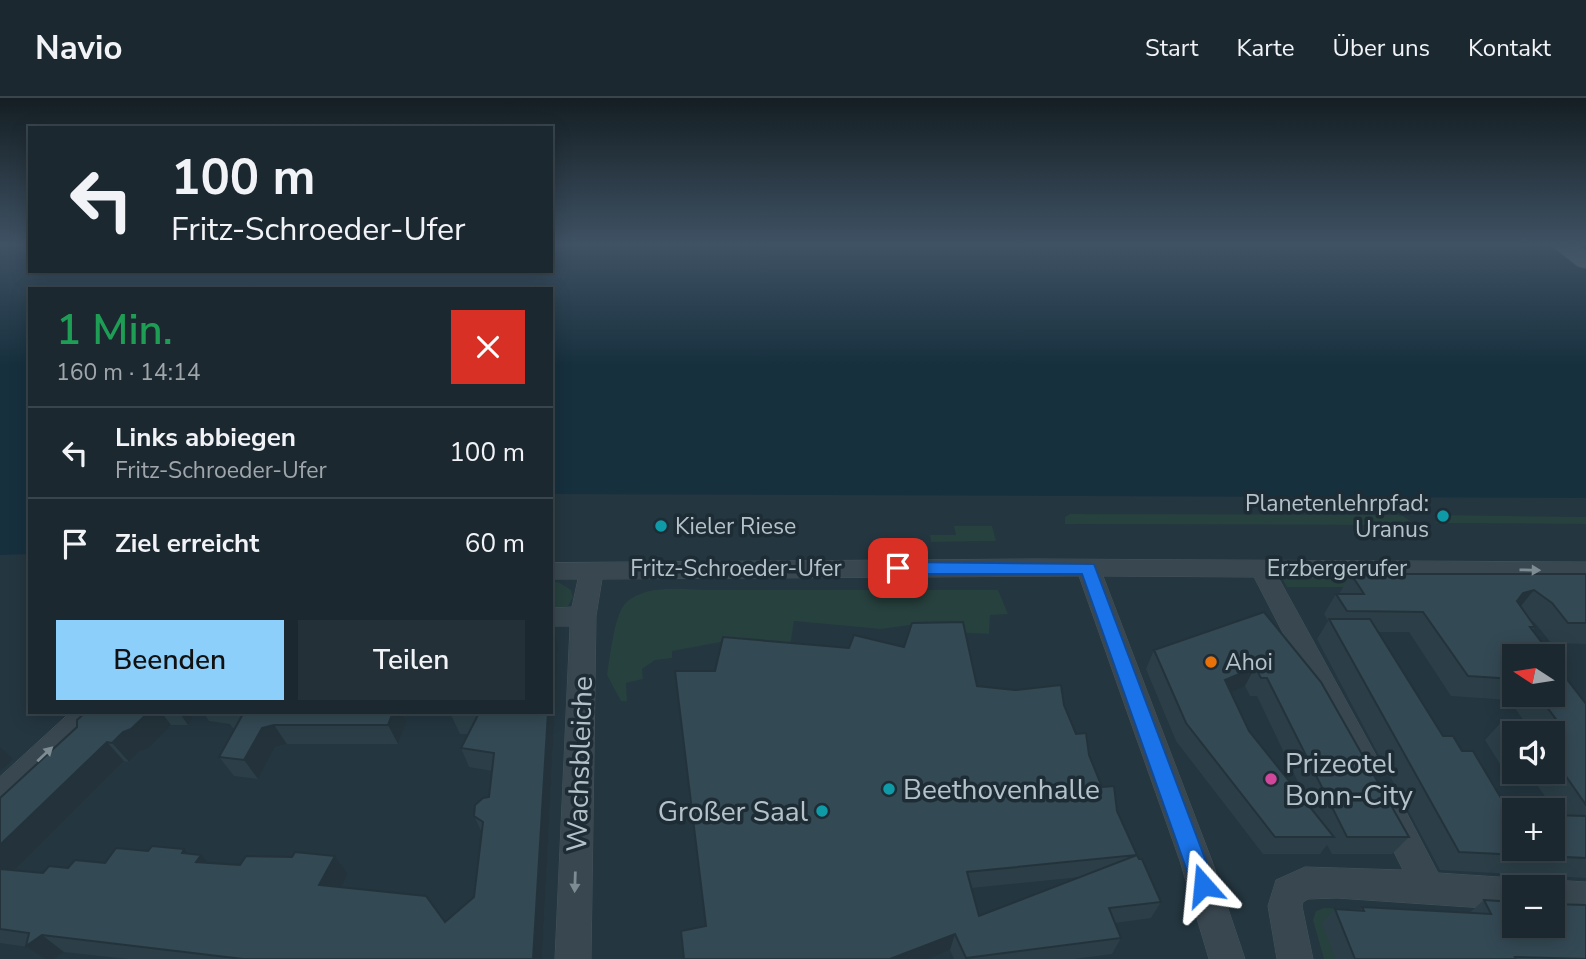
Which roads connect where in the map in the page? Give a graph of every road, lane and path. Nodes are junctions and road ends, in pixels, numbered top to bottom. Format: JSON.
{"nodes":[{"id":1,"x":1088,"y":568,"type":"junction"},
{"id":2,"x":1261,"y":568,"type":"junction"},
{"id":3,"x":592,"y":570,"type":"junction"},
{"id":4,"x":1586,"y":570,"type":"edge"},
{"id":5,"x":553,"y":571,"type":"edge"},
{"id":6,"x":583,"y":616,"type":"junction"},
{"id":7,"x":553,"y":617,"type":"edge"},
{"id":8,"x":88,"y":714,"type":"edge"},
{"id":9,"x":0,"y":796,"type":"edge"},
{"id":10,"x":1429,"y":890,"type":"junction"},
{"id":11,"x":1502,"y":893,"type":"edge"},
{"id":12,"x":1565,"y":897,"type":"edge"},
{"id":13,"x":1586,"y":898,"type":"edge"},
{"id":14,"x":573,"y":959,"type":"edge"},
{"id":15,"x":1227,"y":959,"type":"edge"},
{"id":16,"x":1295,"y":959,"type":"edge"}],
"edges":[{"from":1,"to":2,"type":"street","name":"Erzbergerufer"},
{"from":1,"to":3,"type":"street","name":"Fritz-Schroeder-Ufer"},
{"from":1,"to":15,"type":"street"},
{"from":2,"to":4,"type":"street","name":"Erzbergerufer","one_way":true},
{"from":2,"to":10,"type":"street"},
{"from":3,"to":5,"type":"street","name":"Fritz-Schroeder-Ufer"},
{"from":3,"to":6,"type":"street","name":"Wachsbleiche"},
{"from":6,"to":7,"type":"street"},
{"from":6,"to":14,"type":"street","name":"Wachsbleiche","one_way":true},
{"from":9,"to":8,"type":"street","one_way":true},
{"from":10,"to":11,"type":"street"},
{"from":10,"to":16,"type":"street"},
{"from":12,"to":13,"type":"street"}]}
